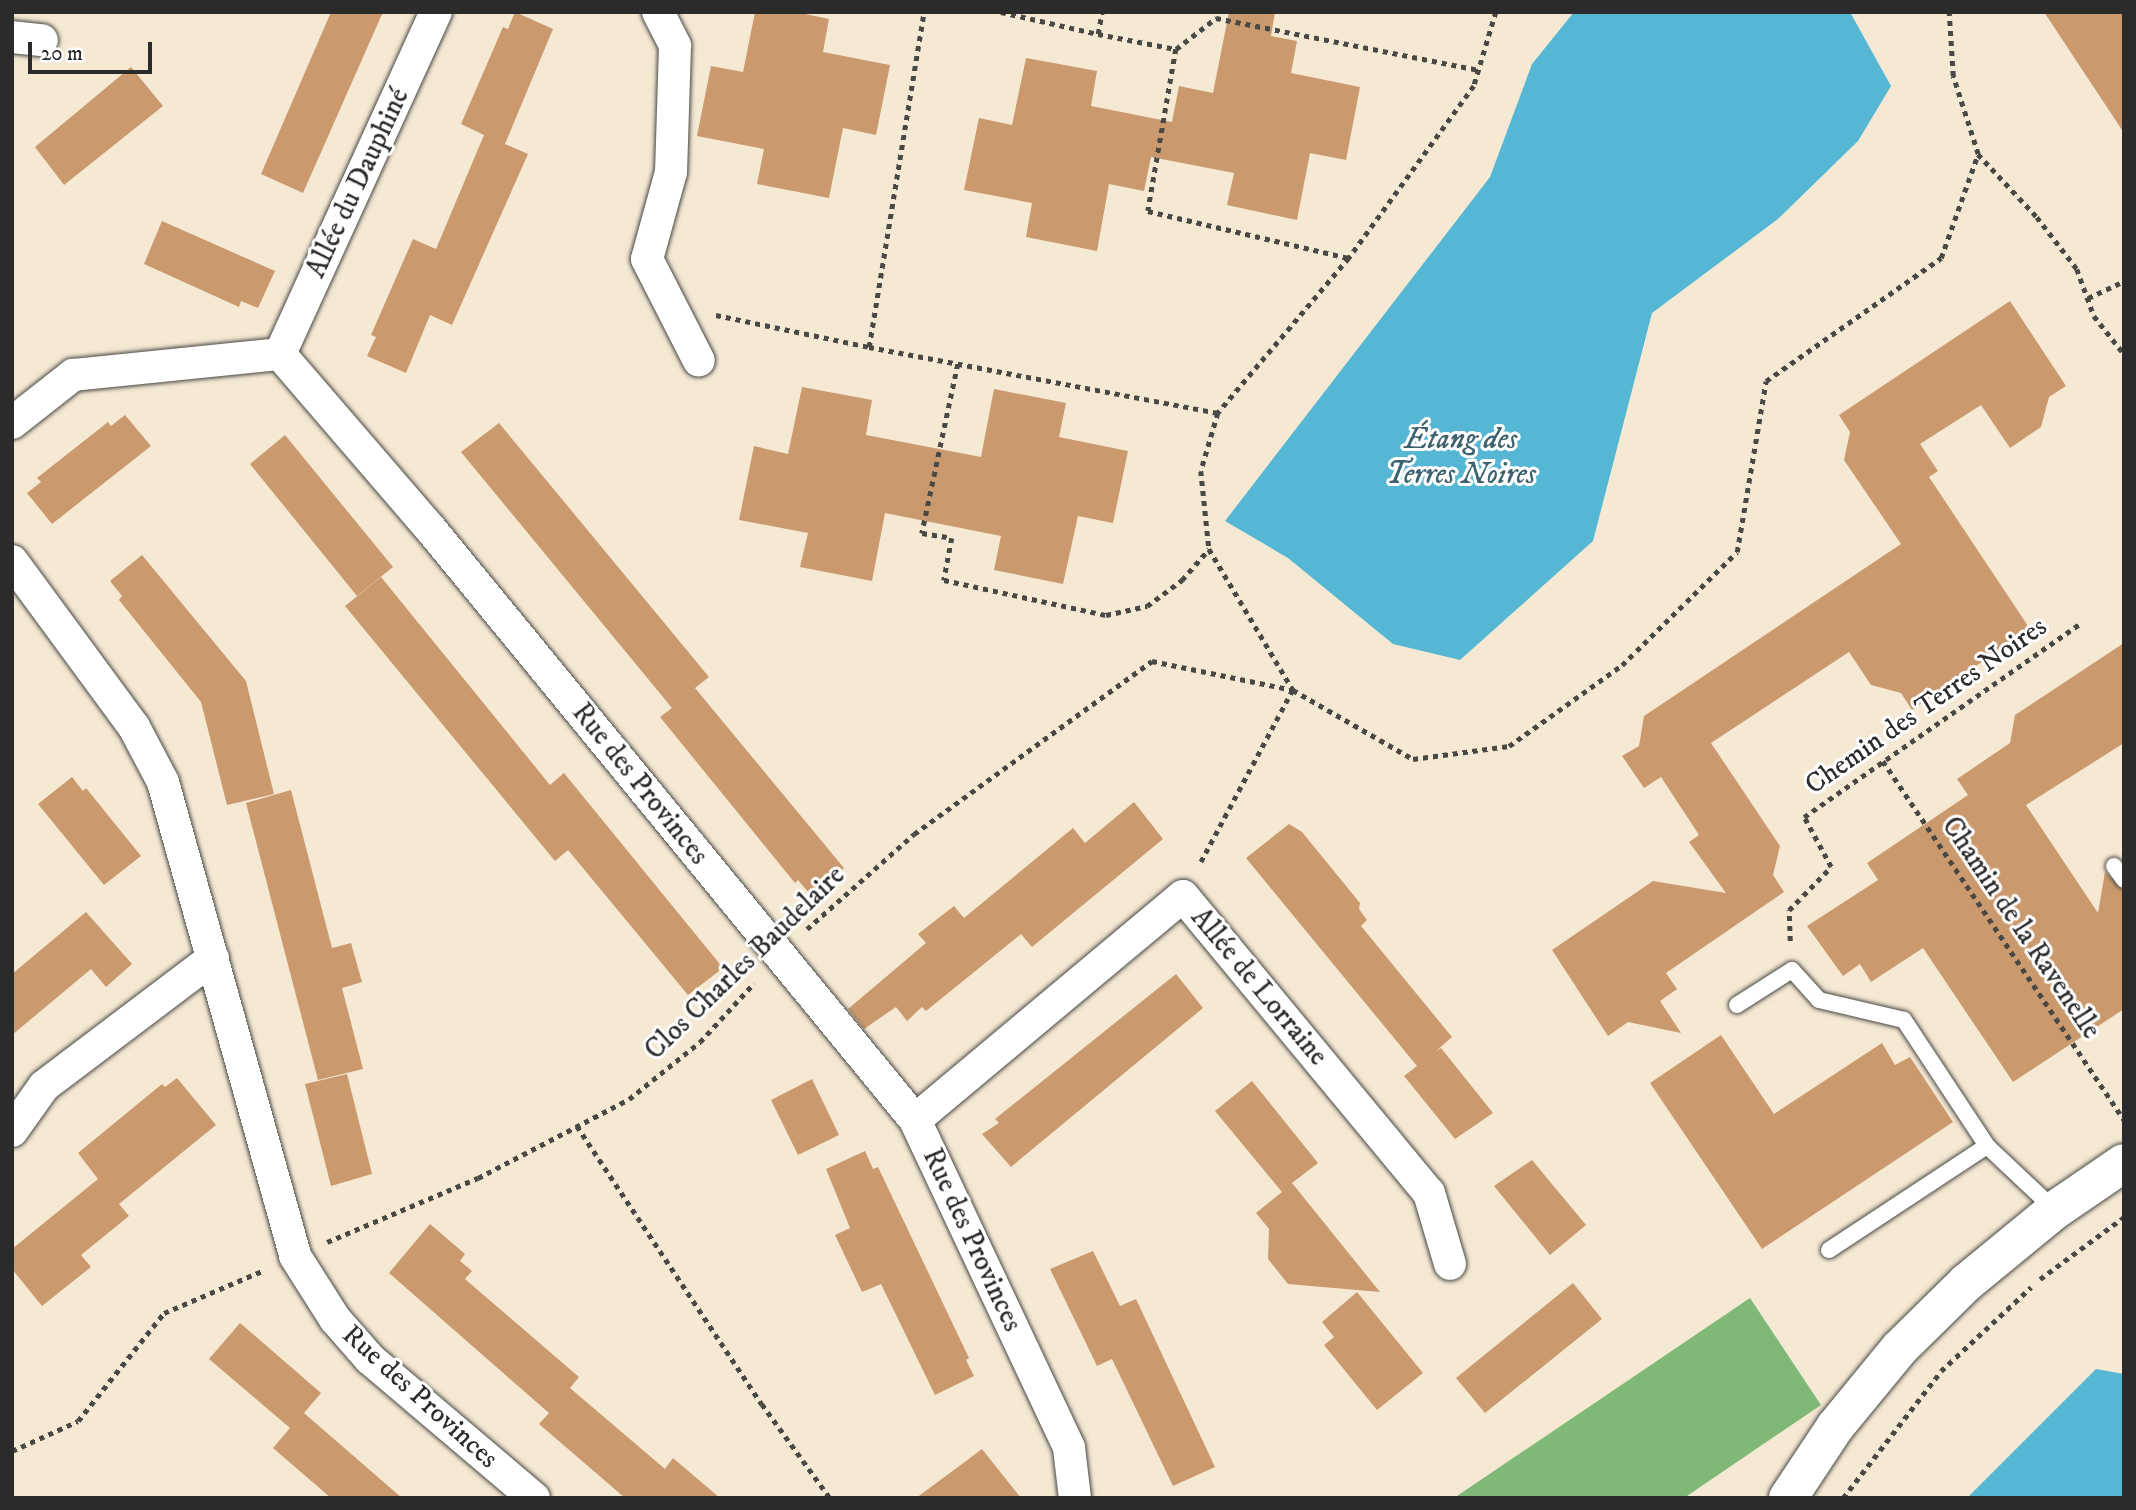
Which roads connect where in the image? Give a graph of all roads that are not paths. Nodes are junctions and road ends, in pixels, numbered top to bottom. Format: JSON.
{"nodes":[{"id":1,"x":436,"y":12,"type":"edge"},
{"id":2,"x":658,"y":12,"type":"edge"},
{"id":3,"x":280,"y":354,"type":"junction"},
{"id":4,"x":699,"y":360,"type":"dead end"},
{"id":5,"x":12,"y":423,"type":"edge"},
{"id":6,"x":12,"y":561,"type":"edge"},
{"id":7,"x":2114,"y":866,"type":"dead end"},
{"id":8,"x":2124,"y":880,"type":"edge"},
{"id":9,"x":213,"y":958,"type":"junction"},
{"id":10,"x":1737,"y":1005,"type":"dead end"},
{"id":11,"x":915,"y":1120,"type":"junction"},
{"id":12,"x":12,"y":1131,"type":"edge"},
{"id":13,"x":1987,"y":1146,"type":"junction"},
{"id":14,"x":2124,"y":1163,"type":"edge"},
{"id":15,"x":2055,"y":1210,"type":"junction"},
{"id":16,"x":1829,"y":1250,"type":"dead end"},
{"id":17,"x":1450,"y":1264,"type":"dead end"},
{"id":18,"x":534,"y":1498,"type":"edge"},
{"id":19,"x":1075,"y":1498,"type":"edge"},
{"id":20,"x":1788,"y":1498,"type":"edge"}],
"edges":[{"from":1,"to":3,"type":"street","name":"Allée du Dauphiné"},
{"from":2,"to":4,"type":"street"},
{"from":3,"to":5,"type":"street"},
{"from":3,"to":11,"type":"street","name":"Rue des Provinces"},
{"from":6,"to":9,"type":"street","name":"Rue des Provinces"},
{"from":7,"to":8,"type":"lane"},
{"from":9,"to":12,"type":"street"},
{"from":9,"to":18,"type":"street","name":"Rue des Provinces"},
{"from":10,"to":13,"type":"lane"},
{"from":11,"to":17,"type":"street","name":"Allée de Lorraine"},
{"from":11,"to":19,"type":"street","name":"Rue des Provinces"},
{"from":13,"to":15,"type":"lane"},
{"from":13,"to":16,"type":"lane"},
{"from":14,"to":15,"type":"street"},
{"from":15,"to":20,"type":"street"}]}
